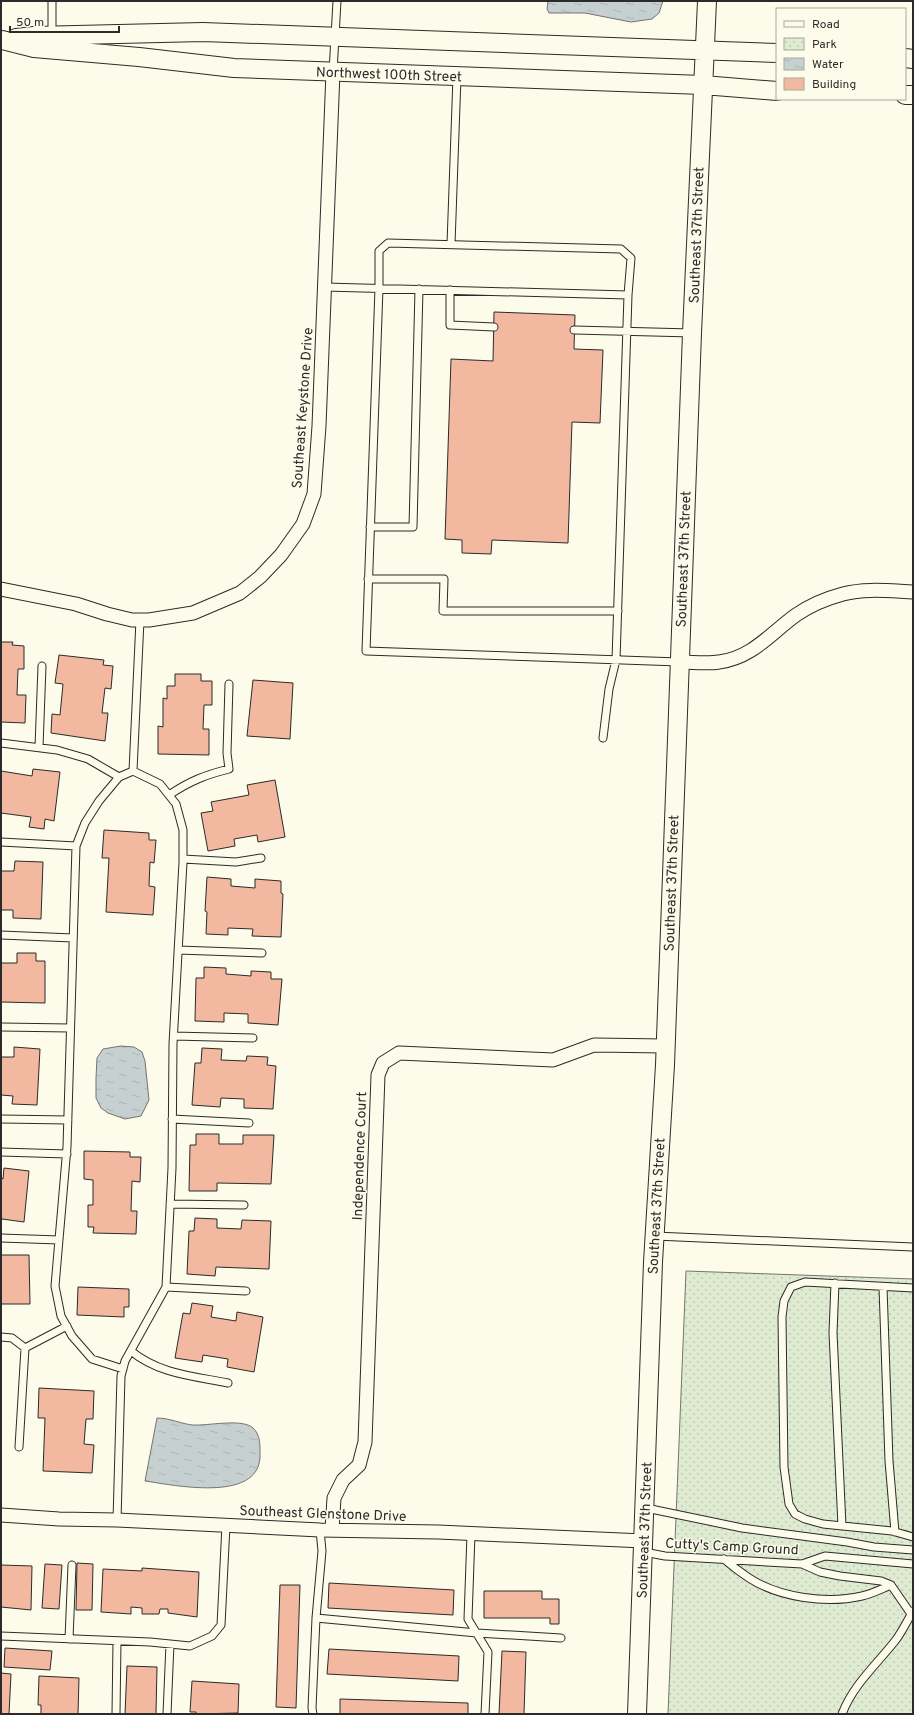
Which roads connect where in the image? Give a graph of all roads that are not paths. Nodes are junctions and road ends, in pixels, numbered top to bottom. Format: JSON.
{"nodes":[{"id":1,"x":52,"y":1,"type":"edge"},
{"id":2,"x":337,"y":1,"type":"edge"},
{"id":3,"x":707,"y":1,"type":"edge"},
{"id":4,"x":335,"y":36,"type":"junction"},
{"id":5,"x":52,"y":37,"type":"junction"},
{"id":6,"x":2,"y":40,"type":"edge"},
{"id":7,"x":705,"y":51,"type":"junction"},
{"id":8,"x":776,"y":53,"type":"edge"},
{"id":9,"x":333,"y":72,"type":"junction"},
{"id":10,"x":457,"y":76,"type":"junction"},
{"id":11,"x":703,"y":85,"type":"junction"},
{"id":12,"x":776,"y":90,"type":"edge"},
{"id":13,"x":451,"y":244,"type":"junction"},
{"id":14,"x":325,"y":287,"type":"junction"},
{"id":15,"x":379,"y":288,"type":"junction"},
{"id":16,"x":419,"y":289,"type":"junction"},
{"id":17,"x":450,"y":290,"type":"junction"},
{"id":18,"x":628,"y":295,"type":"junction"},
{"id":19,"x":494,"y":327,"type":"dead end"},
{"id":20,"x":574,"y":330,"type":"dead end"},
{"id":21,"x":628,"y":331,"type":"junction"},
{"id":22,"x":692,"y":334,"type":"junction"},
{"id":23,"x":370,"y":527,"type":"junction"},
{"id":24,"x":368,"y":579,"type":"junction"},
{"id":25,"x":1,"y":589,"type":"edge"},
{"id":26,"x":913,"y":592,"type":"edge"},
{"id":27,"x":618,"y":611,"type":"junction"},
{"id":28,"x":140,"y":620,"type":"junction"},
{"id":29,"x":616,"y":660,"type":"junction"},
{"id":30,"x":680,"y":662,"type":"junction"},
{"id":31,"x":42,"y":666,"type":"dead end"},
{"id":32,"x":229,"y":684,"type":"dead end"},
{"id":33,"x":603,"y":738,"type":"dead end"},
{"id":34,"x":1,"y":743,"type":"edge"},
{"id":35,"x":39,"y":747,"type":"junction"},
{"id":36,"x":134,"y":771,"type":"junction"},
{"id":37,"x":119,"y":777,"type":"junction"},
{"id":38,"x":169,"y":795,"type":"junction"},
{"id":39,"x":1,"y":842,"type":"edge"},
{"id":40,"x":76,"y":846,"type":"junction"},
{"id":41,"x":260,"y":858,"type":"dead end"},
{"id":42,"x":183,"y":859,"type":"junction"},
{"id":43,"x":1,"y":934,"type":"edge"},
{"id":44,"x":73,"y":938,"type":"junction"},
{"id":45,"x":178,"y":950,"type":"junction"},
{"id":46,"x":262,"y":953,"type":"dead end"},
{"id":47,"x":1,"y":1027,"type":"edge"},
{"id":48,"x":70,"y":1028,"type":"junction"},
{"id":49,"x":174,"y":1036,"type":"junction"},
{"id":50,"x":253,"y":1038,"type":"dead end"},
{"id":51,"x":665,"y":1046,"type":"junction"},
{"id":52,"x":1,"y":1119,"type":"edge"},
{"id":53,"x":172,"y":1119,"type":"junction"},
{"id":54,"x":68,"y":1120,"type":"junction"},
{"id":55,"x":249,"y":1123,"type":"dead end"},
{"id":56,"x":1,"y":1152,"type":"edge"},
{"id":57,"x":67,"y":1154,"type":"junction"},
{"id":58,"x":170,"y":1204,"type":"junction"},
{"id":59,"x":244,"y":1206,"type":"dead end"},
{"id":60,"x":654,"y":1236,"type":"junction"},
{"id":61,"x":1,"y":1238,"type":"edge"},
{"id":62,"x":59,"y":1240,"type":"junction"},
{"id":63,"x":913,"y":1247,"type":"edge"},
{"id":64,"x":835,"y":1284,"type":"junction"},
{"id":65,"x":166,"y":1287,"type":"junction"},
{"id":66,"x":883,"y":1287,"type":"junction"},
{"id":67,"x":913,"y":1288,"type":"edge"},
{"id":68,"x":246,"y":1291,"type":"dead end"},
{"id":69,"x":67,"y":1326,"type":"junction"},
{"id":70,"x":1,"y":1337,"type":"edge"},
{"id":71,"x":25,"y":1348,"type":"junction"},
{"id":72,"x":131,"y":1351,"type":"junction"},
{"id":73,"x":123,"y":1369,"type":"junction"},
{"id":74,"x":228,"y":1383,"type":"dead end"},
{"id":75,"x":19,"y":1446,"type":"dead end"},
{"id":76,"x":645,"y":1508,"type":"junction"},
{"id":77,"x":1,"y":1515,"type":"edge"},
{"id":78,"x":117,"y":1520,"type":"junction"},
{"id":79,"x":226,"y":1525,"type":"junction"},
{"id":80,"x":842,"y":1526,"type":"junction"},
{"id":81,"x":326,"y":1530,"type":"junction"},
{"id":82,"x":895,"y":1532,"type":"junction"},
{"id":83,"x":471,"y":1534,"type":"junction"},
{"id":84,"x":913,"y":1537,"type":"edge"},
{"id":85,"x":644,"y":1547,"type":"junction"},
{"id":86,"x":913,"y":1550,"type":"edge"},
{"id":87,"x":724,"y":1559,"type":"junction"},
{"id":88,"x":802,"y":1564,"type":"junction"},
{"id":89,"x":913,"y":1564,"type":"edge"},
{"id":90,"x":72,"y":1565,"type":"dead end"},
{"id":91,"x":891,"y":1585,"type":"junction"},
{"id":92,"x":912,"y":1613,"type":"edge"},
{"id":93,"x":316,"y":1618,"type":"junction"},
{"id":94,"x":477,"y":1633,"type":"junction"},
{"id":95,"x":1,"y":1636,"type":"edge"},
{"id":96,"x":561,"y":1638,"type":"dead end"},
{"id":97,"x":69,"y":1639,"type":"junction"},
{"id":98,"x":117,"y":1641,"type":"junction"},
{"id":99,"x":170,"y":1644,"type":"junction"},
{"id":100,"x":116,"y":1714,"type":"edge"},
{"id":101,"x":167,"y":1714,"type":"edge"},
{"id":102,"x":313,"y":1714,"type":"edge"},
{"id":103,"x":485,"y":1714,"type":"edge"},
{"id":104,"x":637,"y":1714,"type":"edge"},
{"id":105,"x":842,"y":1714,"type":"edge"}],
"edges":[{"from":1,"to":5,"type":"lane"},
{"from":2,"to":4,"type":"lane"},
{"from":3,"to":7,"type":"street","name":"Southeast 37th Street"},
{"from":4,"to":5,"type":"street","name":"Northwest 100th Street"},
{"from":4,"to":7,"type":"street","name":"Northwest 100th Street"},
{"from":4,"to":9,"type":"lane"},
{"from":5,"to":6,"type":"street","name":"Northwest 100th Street"},
{"from":6,"to":9,"type":"street","name":"Northwest 100th Street"},
{"from":7,"to":8,"type":"street","name":"Northwest 100th Street"},
{"from":7,"to":11,"type":"street","name":"Southeast 37th Street"},
{"from":9,"to":10,"type":"street","name":"Northwest 100th Street"},
{"from":9,"to":14,"type":"street","name":"Southeast Keystone Drive"},
{"from":10,"to":11,"type":"street","name":"Northwest 100th Street"},
{"from":10,"to":13,"type":"lane"},
{"from":11,"to":12,"type":"street","name":"Northwest 100th Street"},
{"from":11,"to":22,"type":"street","name":"Southeast 37th Street"},
{"from":13,"to":15,"type":"lane"},
{"from":13,"to":18,"type":"lane"},
{"from":14,"to":15,"type":"lane"},
{"from":14,"to":28,"type":"street","name":"Southeast Keystone Drive"},
{"from":15,"to":16,"type":"lane"},
{"from":15,"to":23,"type":"lane"},
{"from":16,"to":17,"type":"lane"},
{"from":16,"to":23,"type":"lane"},
{"from":17,"to":18,"type":"lane"},
{"from":17,"to":19,"type":"lane"},
{"from":18,"to":21,"type":"lane"},
{"from":20,"to":21,"type":"lane"},
{"from":21,"to":22,"type":"lane"},
{"from":21,"to":27,"type":"lane"},
{"from":22,"to":30,"type":"street","name":"Southeast 37th Street"},
{"from":23,"to":24,"type":"lane"},
{"from":24,"to":27,"type":"lane"},
{"from":24,"to":29,"type":"lane"},
{"from":25,"to":28,"type":"street","name":"Southeast Keystone Drive"},
{"from":26,"to":30,"type":"street"},
{"from":27,"to":29,"type":"lane"},
{"from":28,"to":36,"type":"lane"},
{"from":29,"to":30,"type":"lane"},
{"from":29,"to":33,"type":"lane"},
{"from":30,"to":51,"type":"street","name":"Southeast 37th Street"},
{"from":31,"to":35,"type":"lane"},
{"from":32,"to":38,"type":"lane"},
{"from":34,"to":35,"type":"lane"},
{"from":35,"to":37,"type":"lane"},
{"from":36,"to":37,"type":"lane"},
{"from":36,"to":38,"type":"lane"},
{"from":37,"to":40,"type":"lane"},
{"from":38,"to":42,"type":"lane"},
{"from":39,"to":40,"type":"lane"},
{"from":40,"to":44,"type":"lane"},
{"from":41,"to":42,"type":"lane"},
{"from":42,"to":45,"type":"lane"},
{"from":43,"to":44,"type":"lane"},
{"from":44,"to":48,"type":"lane"},
{"from":45,"to":46,"type":"lane"},
{"from":45,"to":49,"type":"lane"},
{"from":47,"to":48,"type":"lane"},
{"from":48,"to":54,"type":"lane"},
{"from":49,"to":50,"type":"lane"},
{"from":49,"to":53,"type":"lane"},
{"from":51,"to":60,"type":"street","name":"Southeast 37th Street"},
{"from":51,"to":81,"type":"street","name":"Independence Court"},
{"from":52,"to":54,"type":"lane"},
{"from":53,"to":55,"type":"lane"},
{"from":53,"to":58,"type":"lane"},
{"from":54,"to":57,"type":"lane"},
{"from":56,"to":57,"type":"lane"},
{"from":57,"to":62,"type":"lane"},
{"from":58,"to":59,"type":"lane"},
{"from":58,"to":65,"type":"lane"},
{"from":60,"to":63,"type":"lane"},
{"from":60,"to":76,"type":"street","name":"Southeast 37th Street"},
{"from":61,"to":62,"type":"lane"},
{"from":62,"to":69,"type":"lane"},
{"from":64,"to":66,"type":"lane"},
{"from":64,"to":80,"type":"lane"},
{"from":64,"to":80,"type":"lane"},
{"from":65,"to":68,"type":"lane"},
{"from":65,"to":72,"type":"lane"},
{"from":66,"to":67,"type":"lane"},
{"from":66,"to":82,"type":"lane"},
{"from":69,"to":71,"type":"lane"},
{"from":69,"to":73,"type":"lane"},
{"from":70,"to":71,"type":"lane"},
{"from":71,"to":75,"type":"lane"},
{"from":72,"to":73,"type":"lane"},
{"from":72,"to":74,"type":"lane"},
{"from":73,"to":78,"type":"lane"},
{"from":76,"to":85,"type":"street","name":"Southeast 37th Street"},
{"from":76,"to":86,"type":"lane"},
{"from":77,"to":78,"type":"street","name":"Southeast Glenstone Drive"},
{"from":78,"to":79,"type":"street","name":"Southeast Glenstone Drive"},
{"from":79,"to":81,"type":"street","name":"Southeast Glenstone Drive"},
{"from":79,"to":99,"type":"lane"},
{"from":80,"to":82,"type":"lane"},
{"from":81,"to":83,"type":"street","name":"Southeast Glenstone Drive"},
{"from":81,"to":93,"type":"lane"},
{"from":82,"to":84,"type":"lane"},
{"from":83,"to":85,"type":"street","name":"Southeast Glenstone Drive"},
{"from":83,"to":94,"type":"lane"},
{"from":85,"to":87,"type":"lane","name":"Cutty's Camp Ground"},
{"from":85,"to":104,"type":"street","name":"Southeast 37th Street"},
{"from":87,"to":88,"type":"lane","name":"Cutty's Camp Ground"},
{"from":87,"to":91,"type":"lane"},
{"from":88,"to":89,"type":"lane","name":"Cutty's Camp Ground"},
{"from":88,"to":91,"type":"lane"},
{"from":90,"to":97,"type":"lane"},
{"from":91,"to":92,"type":"lane"},
{"from":92,"to":105,"type":"lane"},
{"from":93,"to":94,"type":"lane"},
{"from":93,"to":102,"type":"lane"},
{"from":94,"to":96,"type":"lane"},
{"from":94,"to":103,"type":"lane"},
{"from":95,"to":97,"type":"lane"},
{"from":97,"to":98,"type":"lane"},
{"from":98,"to":99,"type":"lane"},
{"from":98,"to":100,"type":"lane"},
{"from":99,"to":101,"type":"lane"}]}
